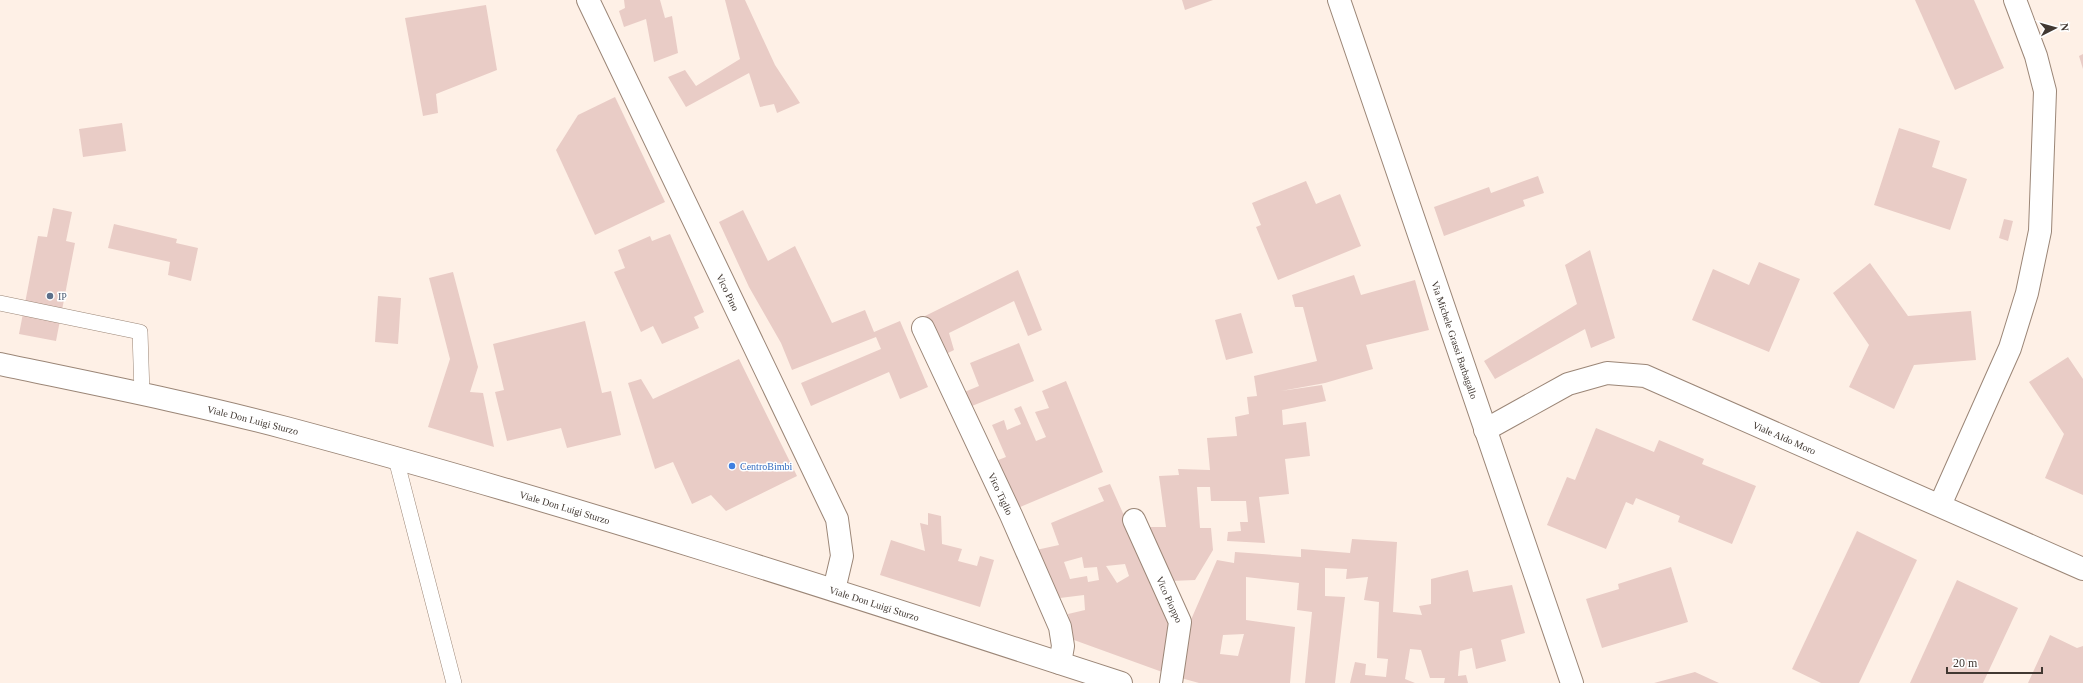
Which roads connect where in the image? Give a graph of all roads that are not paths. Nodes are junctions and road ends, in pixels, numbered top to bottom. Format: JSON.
{"nodes":[{"id":1,"x":588,"y":0,"type":"edge"},
{"id":2,"x":1339,"y":0,"type":"edge"},
{"id":3,"x":2015,"y":0,"type":"edge"},
{"id":4,"x":0,"y":303,"type":"edge"},
{"id":5,"x":923,"y":328,"type":"dead end"},
{"id":6,"x":0,"y":364,"type":"edge"},
{"id":7,"x":142,"y":394,"type":"junction"},
{"id":8,"x":1485,"y":430,"type":"junction"},
{"id":9,"x":396,"y":458,"type":"junction"},
{"id":10,"x":1940,"y":505,"type":"junction"},
{"id":11,"x":1134,"y":520,"type":"dead end"},
{"id":12,"x":2083,"y":570,"type":"edge"},
{"id":13,"x":834,"y":590,"type":"junction"},
{"id":14,"x":1060,"y":663,"type":"junction"},
{"id":15,"x":1571,"y":682,"type":"edge"},
{"id":16,"x":454,"y":683,"type":"edge"},
{"id":17,"x":1121,"y":683,"type":"edge"},
{"id":18,"x":1171,"y":683,"type":"edge"}],
"edges":[{"from":1,"to":13,"type":"street","name":"Vico Pino"},
{"from":2,"to":8,"type":"street","name":"Via Michele Grassi Barbagallo"},
{"from":3,"to":10,"type":"street"},
{"from":4,"to":7,"type":"lane"},
{"from":5,"to":14,"type":"street","name":"Vico Tiglio"},
{"from":6,"to":7,"type":"street","name":"Viale Don Luigi Sturzo"},
{"from":7,"to":9,"type":"street","name":"Viale Don Luigi Sturzo"},
{"from":8,"to":10,"type":"street","name":"Viale Aldo Moro"},
{"from":8,"to":15,"type":"street","name":"Via Michele Grassi Barbagallo"},
{"from":9,"to":13,"type":"street","name":"Viale Don Luigi Sturzo"},
{"from":9,"to":16,"type":"lane"},
{"from":10,"to":12,"type":"street","name":"Viale Aldo Moro"},
{"from":11,"to":18,"type":"street","name":"Vico Pioppo"},
{"from":13,"to":14,"type":"street","name":"Viale Don Luigi Sturzo"},
{"from":14,"to":17,"type":"street","name":"Viale Don Luigi Sturzo"}]}
